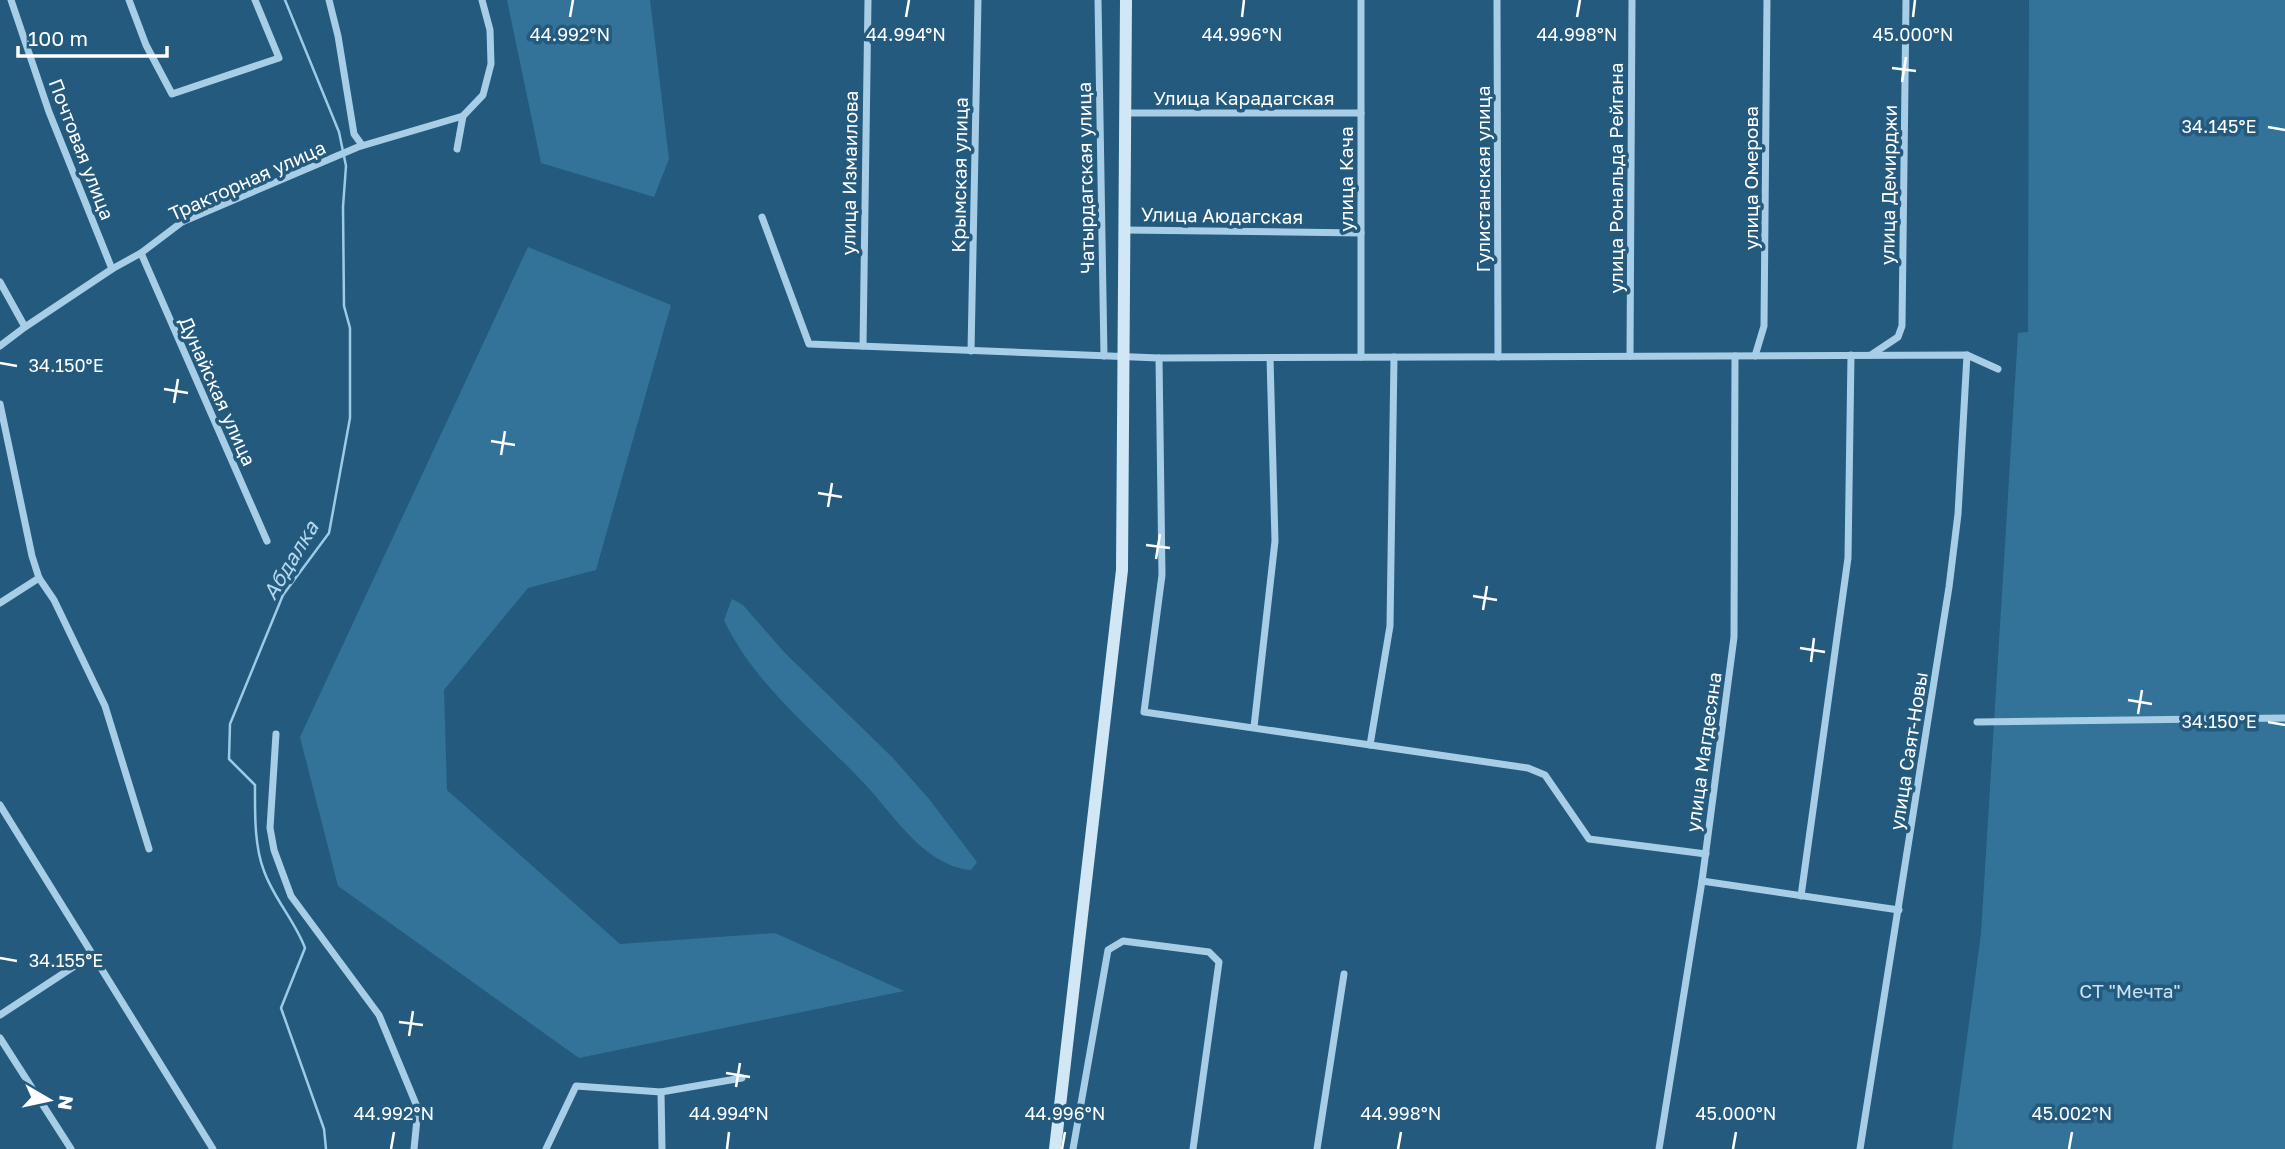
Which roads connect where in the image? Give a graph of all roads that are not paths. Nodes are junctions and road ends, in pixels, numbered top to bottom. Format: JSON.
{"nodes":[{"id":1,"x":11,"y":0,"type":"edge"},
{"id":2,"x":129,"y":0,"type":"edge"},
{"id":3,"x":255,"y":0,"type":"edge"},
{"id":4,"x":328,"y":0,"type":"edge"},
{"id":5,"x":482,"y":0,"type":"edge"},
{"id":6,"x":868,"y":0,"type":"edge"},
{"id":7,"x":978,"y":0,"type":"edge"},
{"id":8,"x":1098,"y":0,"type":"edge"},
{"id":9,"x":1126,"y":0,"type":"edge"},
{"id":10,"x":1361,"y":0,"type":"edge"},
{"id":11,"x":1497,"y":0,"type":"edge"},
{"id":12,"x":1632,"y":0,"type":"edge"},
{"id":13,"x":1767,"y":0,"type":"edge"},
{"id":14,"x":1906,"y":0,"type":"edge"},
{"id":15,"x":1126,"y":113,"type":"junction"},
{"id":16,"x":1361,"y":113,"type":"junction"},
{"id":17,"x":463,"y":116,"type":"junction"},
{"id":18,"x":360,"y":146,"type":"junction"},
{"id":19,"x":457,"y":149,"type":"dead end"},
{"id":20,"x":762,"y":216,"type":"dead end"},
{"id":21,"x":1125,"y":230,"type":"junction"},
{"id":22,"x":1361,"y":233,"type":"junction"},
{"id":23,"x":141,"y":253,"type":"junction"},
{"id":24,"x":112,"y":269,"type":"junction"},
{"id":25,"x":0,"y":282,"type":"edge"},
{"id":26,"x":25,"y":327,"type":"junction"},
{"id":27,"x":0,"y":346,"type":"edge"},
{"id":28,"x":863,"y":346,"type":"junction"},
{"id":29,"x":971,"y":351,"type":"junction"},
{"id":30,"x":1851,"y":355,"type":"junction"},
{"id":31,"x":1871,"y":355,"type":"junction"},
{"id":32,"x":1967,"y":355,"type":"junction"},
{"id":33,"x":1104,"y":356,"type":"junction"},
{"id":34,"x":1630,"y":356,"type":"junction"},
{"id":35,"x":1735,"y":356,"type":"junction"},
{"id":36,"x":1755,"y":356,"type":"junction"},
{"id":37,"x":1125,"y":357,"type":"junction"},
{"id":38,"x":1361,"y":357,"type":"junction"},
{"id":39,"x":1394,"y":357,"type":"junction"},
{"id":40,"x":1498,"y":357,"type":"junction"},
{"id":41,"x":1159,"y":358,"type":"junction"},
{"id":42,"x":1270,"y":358,"type":"junction"},
{"id":43,"x":1998,"y":369,"type":"dead end"},
{"id":44,"x":0,"y":404,"type":"edge"},
{"id":45,"x":267,"y":541,"type":"dead end"},
{"id":46,"x":39,"y":578,"type":"junction"},
{"id":47,"x":0,"y":603,"type":"edge"},
{"id":48,"x":2285,"y":719,"type":"edge"},
{"id":49,"x":1977,"y":722,"type":"dead end"},
{"id":50,"x":1254,"y":727,"type":"junction"},
{"id":51,"x":276,"y":734,"type":"dead end"},
{"id":52,"x":1370,"y":745,"type":"junction"},
{"id":53,"x":0,"y":804,"type":"edge"},
{"id":54,"x":149,"y":849,"type":"dead end"},
{"id":55,"x":1706,"y":853,"type":"junction"},
{"id":56,"x":1702,"y":881,"type":"junction"},
{"id":57,"x":1801,"y":896,"type":"junction"},
{"id":58,"x":1899,"y":910,"type":"junction"},
{"id":59,"x":93,"y":954,"type":"junction"},
{"id":60,"x":1344,"y":974,"type":"dead end"},
{"id":61,"x":0,"y":1015,"type":"edge"},
{"id":62,"x":0,"y":1038,"type":"edge"},
{"id":63,"x":742,"y":1078,"type":"dead end"},
{"id":64,"x":661,"y":1092,"type":"junction"},
{"id":65,"x":71,"y":1149,"type":"edge"},
{"id":66,"x":213,"y":1149,"type":"edge"},
{"id":67,"x":414,"y":1149,"type":"edge"},
{"id":68,"x":546,"y":1149,"type":"edge"},
{"id":69,"x":662,"y":1149,"type":"edge"},
{"id":70,"x":1055,"y":1149,"type":"edge"},
{"id":71,"x":1073,"y":1149,"type":"edge"},
{"id":72,"x":1193,"y":1149,"type":"edge"},
{"id":73,"x":1317,"y":1149,"type":"edge"},
{"id":74,"x":1659,"y":1149,"type":"edge"},
{"id":75,"x":1860,"y":1149,"type":"edge"}],
"edges":[{"from":1,"to":24,"type":"street","name":"Почтовая улица"},
{"from":2,"to":3,"type":"street"},
{"from":4,"to":18,"type":"street"},
{"from":5,"to":17,"type":"street"},
{"from":6,"to":28,"type":"street","name":"улица Измаилова"},
{"from":7,"to":29,"type":"street","name":"Крымская улица"},
{"from":8,"to":33,"type":"street","name":"Чатырдагская улица"},
{"from":9,"to":15,"type":"main road"},
{"from":10,"to":16,"type":"street","name":"улица Кача"},
{"from":11,"to":40,"type":"street","name":"Гулистанская улица"},
{"from":12,"to":34,"type":"street","name":"улица Рональда Рейгана"},
{"from":13,"to":36,"type":"street","name":"улица Омерова"},
{"from":14,"to":31,"type":"street","name":"улица Демирджи"},
{"from":15,"to":16,"type":"street","name":"Улица Карадагская"},
{"from":15,"to":21,"type":"main road"},
{"from":16,"to":22,"type":"street","name":"улица Кача"},
{"from":17,"to":18,"type":"street","name":"Тракторная улица"},
{"from":17,"to":19,"type":"street"},
{"from":18,"to":23,"type":"street","name":"Тракторная улица"},
{"from":20,"to":28,"type":"street"},
{"from":21,"to":22,"type":"street","name":"Улица Аюдагская"},
{"from":21,"to":37,"type":"main road"},
{"from":22,"to":38,"type":"street","name":"улица Кача"},
{"from":23,"to":24,"type":"street","name":"Тракторная улица"},
{"from":23,"to":45,"type":"street","name":"Дунайская улица"},
{"from":24,"to":26,"type":"street","name":"Тракторная улица"},
{"from":25,"to":26,"type":"street"},
{"from":26,"to":27,"type":"street","name":"Тракторная улица"},
{"from":28,"to":29,"type":"street"},
{"from":29,"to":33,"type":"street"},
{"from":30,"to":31,"type":"street"},
{"from":30,"to":36,"type":"street"},
{"from":30,"to":57,"type":"street"},
{"from":31,"to":32,"type":"street"},
{"from":32,"to":43,"type":"street"},
{"from":32,"to":58,"type":"street","name":"улица Саят-Новы"},
{"from":33,"to":37,"type":"street"},
{"from":34,"to":35,"type":"street"},
{"from":34,"to":40,"type":"street"},
{"from":35,"to":36,"type":"street"},
{"from":35,"to":55,"type":"street","name":"улица Магдесяна"},
{"from":37,"to":41,"type":"street"},
{"from":37,"to":70,"type":"main road"},
{"from":38,"to":39,"type":"street"},
{"from":38,"to":42,"type":"street"},
{"from":39,"to":40,"type":"street"},
{"from":39,"to":52,"type":"street"},
{"from":41,"to":42,"type":"street"},
{"from":41,"to":50,"type":"street"},
{"from":42,"to":50,"type":"street"},
{"from":44,"to":46,"type":"street"},
{"from":46,"to":47,"type":"street"},
{"from":46,"to":54,"type":"street"},
{"from":48,"to":49,"type":"street"},
{"from":50,"to":52,"type":"street"},
{"from":51,"to":67,"type":"street"},
{"from":52,"to":55,"type":"street"},
{"from":53,"to":59,"type":"street"},
{"from":55,"to":56,"type":"street","name":"улица Магдесяна"},
{"from":56,"to":57,"type":"street"},
{"from":56,"to":74,"type":"street","name":"улица Магдесяна"},
{"from":57,"to":58,"type":"street"},
{"from":58,"to":75,"type":"street","name":"улица Саят-Новы"},
{"from":59,"to":61,"type":"street"},
{"from":59,"to":66,"type":"street"},
{"from":60,"to":73,"type":"street"},
{"from":62,"to":65,"type":"street"},
{"from":63,"to":64,"type":"street"},
{"from":64,"to":68,"type":"street"},
{"from":64,"to":69,"type":"street"},
{"from":71,"to":72,"type":"street"}]}
